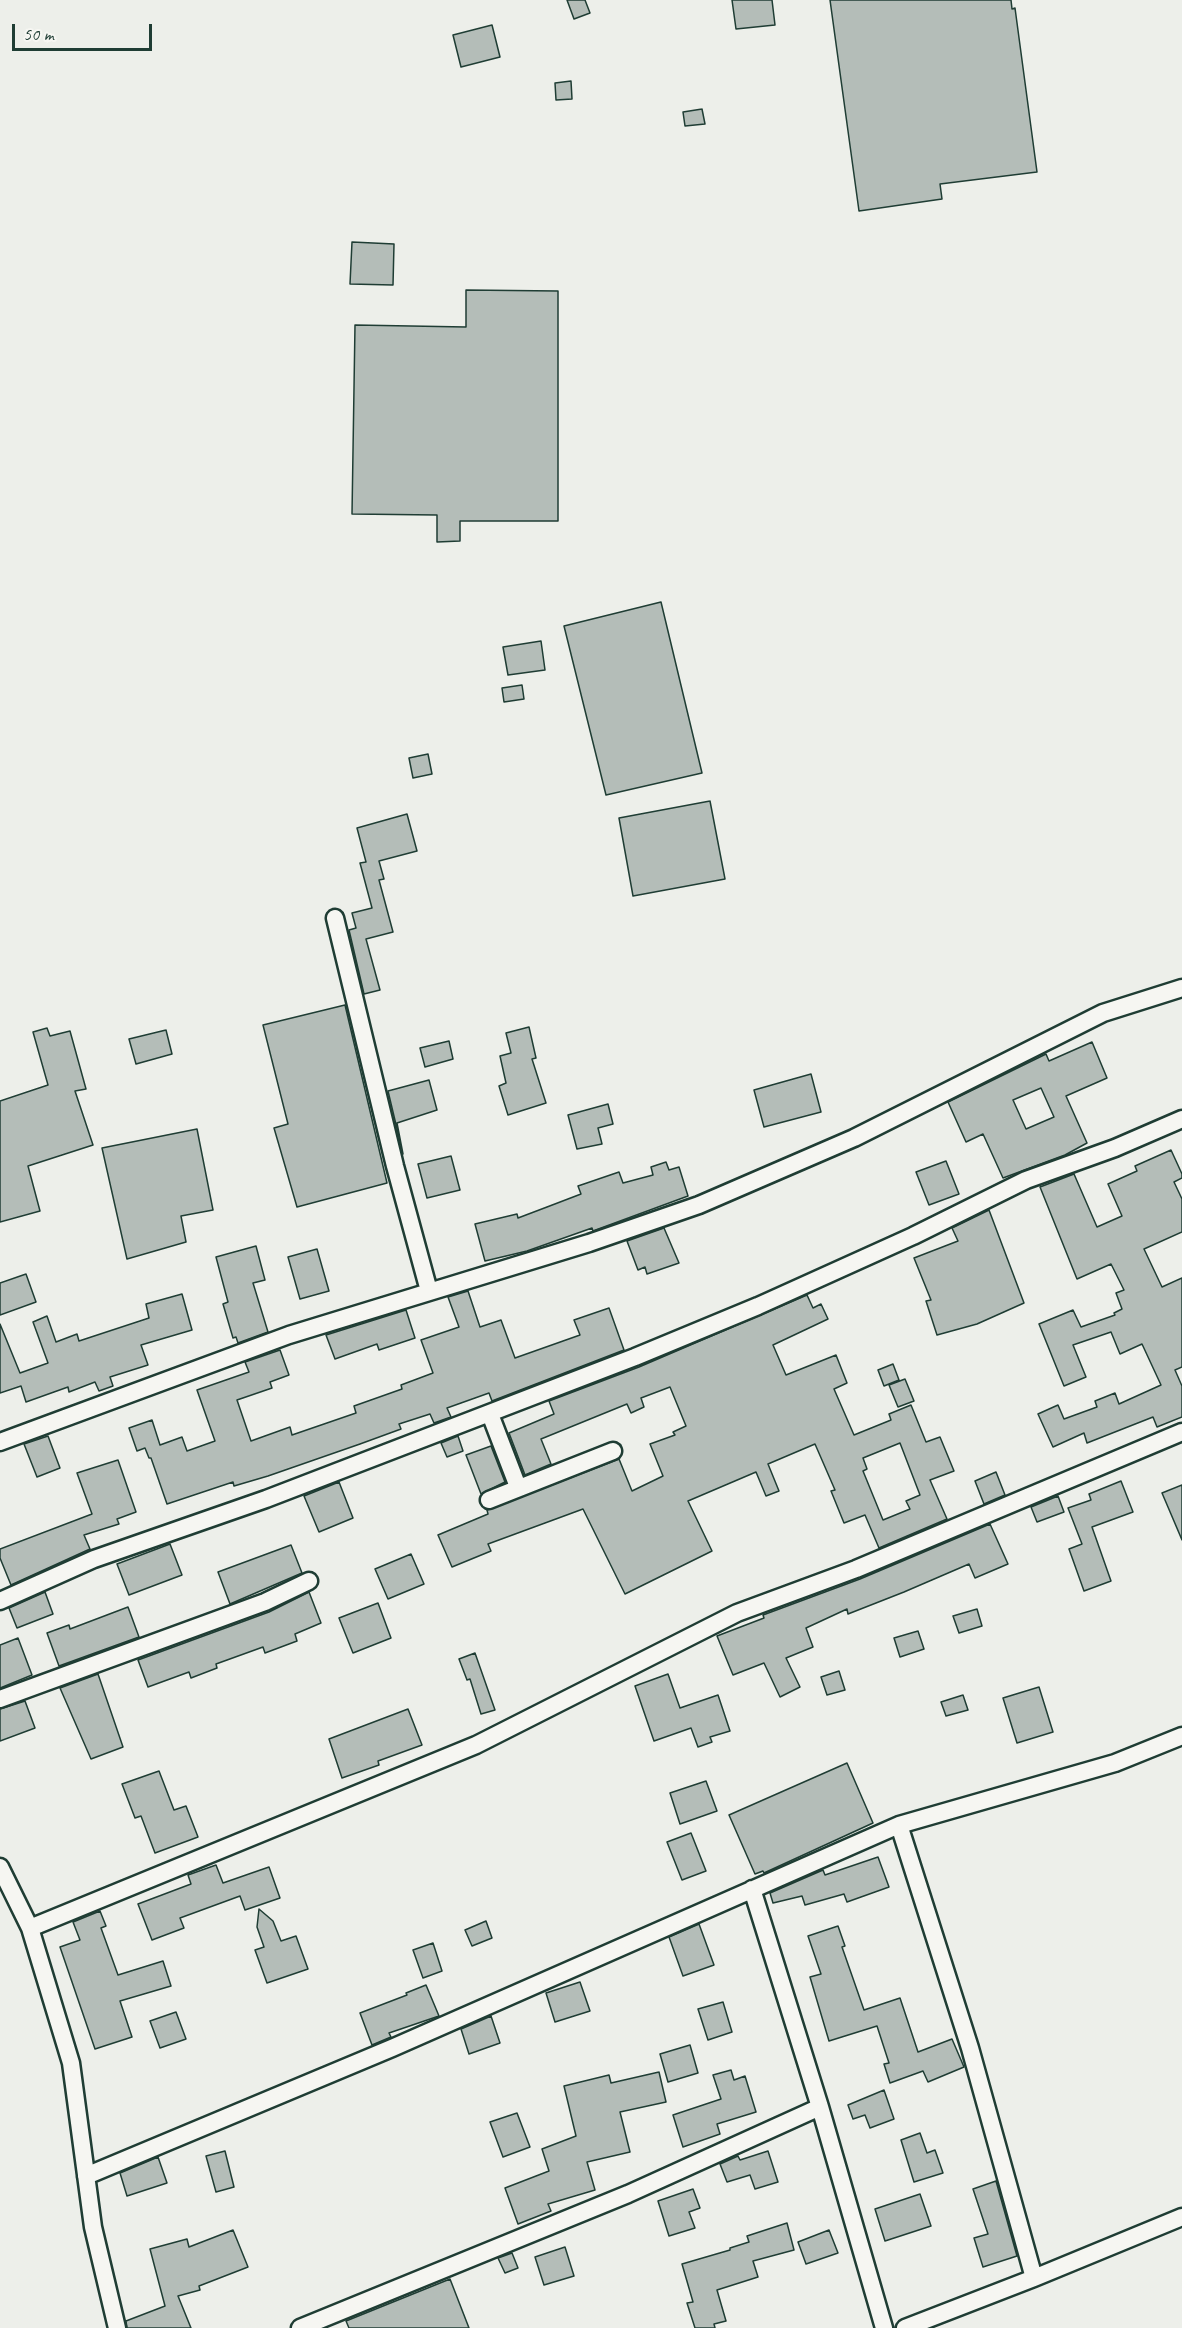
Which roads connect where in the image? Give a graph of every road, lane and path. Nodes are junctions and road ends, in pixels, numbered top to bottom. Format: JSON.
{"nodes":[{"id":1,"x":335,"y":918,"type":"dead end"},
{"id":2,"x":1182,"y":988,"type":"edge"},
{"id":3,"x":1182,"y":1119,"type":"edge"},
{"id":4,"x":429,"y":1291,"type":"junction"},
{"id":5,"x":490,"y":1414,"type":"junction"},
{"id":6,"x":1182,"y":1432,"type":"edge"},
{"id":7,"x":0,"y":1442,"type":"edge"},
{"id":8,"x":613,"y":1451,"type":"dead end"},
{"id":9,"x":518,"y":1487,"type":"junction"},
{"id":10,"x":489,"y":1500,"type":"dead end"},
{"id":11,"x":309,"y":1581,"type":"dead end"},
{"id":12,"x":0,"y":1601,"type":"edge"},
{"id":13,"x":0,"y":1699,"type":"edge"},
{"id":14,"x":1182,"y":1736,"type":"edge"},
{"id":15,"x":899,"y":1825,"type":"junction"},
{"id":16,"x":0,"y":1867,"type":"edge"},
{"id":17,"x":752,"y":1888,"type":"junction"},
{"id":18,"x":30,"y":1928,"type":"junction"},
{"id":19,"x":820,"y":2107,"type":"junction"},
{"id":20,"x":86,"y":2176,"type":"junction"},
{"id":21,"x":1182,"y":2217,"type":"edge"},
{"id":22,"x":1034,"y":2278,"type":"junction"},
{"id":23,"x":117,"y":2328,"type":"edge"},
{"id":24,"x":300,"y":2328,"type":"edge"},
{"id":25,"x":884,"y":2328,"type":"edge"},
{"id":26,"x":905,"y":2328,"type":"edge"}],
"edges":[{"from":1,"to":4,"type":"street"},
{"from":2,"to":4,"type":"street"},
{"from":3,"to":5,"type":"street"},
{"from":4,"to":7,"type":"street"},
{"from":5,"to":9,"type":"street"},
{"from":5,"to":12,"type":"street"},
{"from":6,"to":18,"type":"street"},
{"from":8,"to":9,"type":"street"},
{"from":9,"to":10,"type":"street"},
{"from":11,"to":13,"type":"street"},
{"from":14,"to":15,"type":"street"},
{"from":15,"to":17,"type":"street"},
{"from":15,"to":22,"type":"street"},
{"from":16,"to":18,"type":"street"},
{"from":17,"to":19,"type":"street"},
{"from":17,"to":20,"type":"street"},
{"from":18,"to":20,"type":"street"},
{"from":19,"to":24,"type":"street"},
{"from":19,"to":25,"type":"street"},
{"from":20,"to":23,"type":"street"},
{"from":21,"to":22,"type":"street"},
{"from":22,"to":26,"type":"street"}]}
